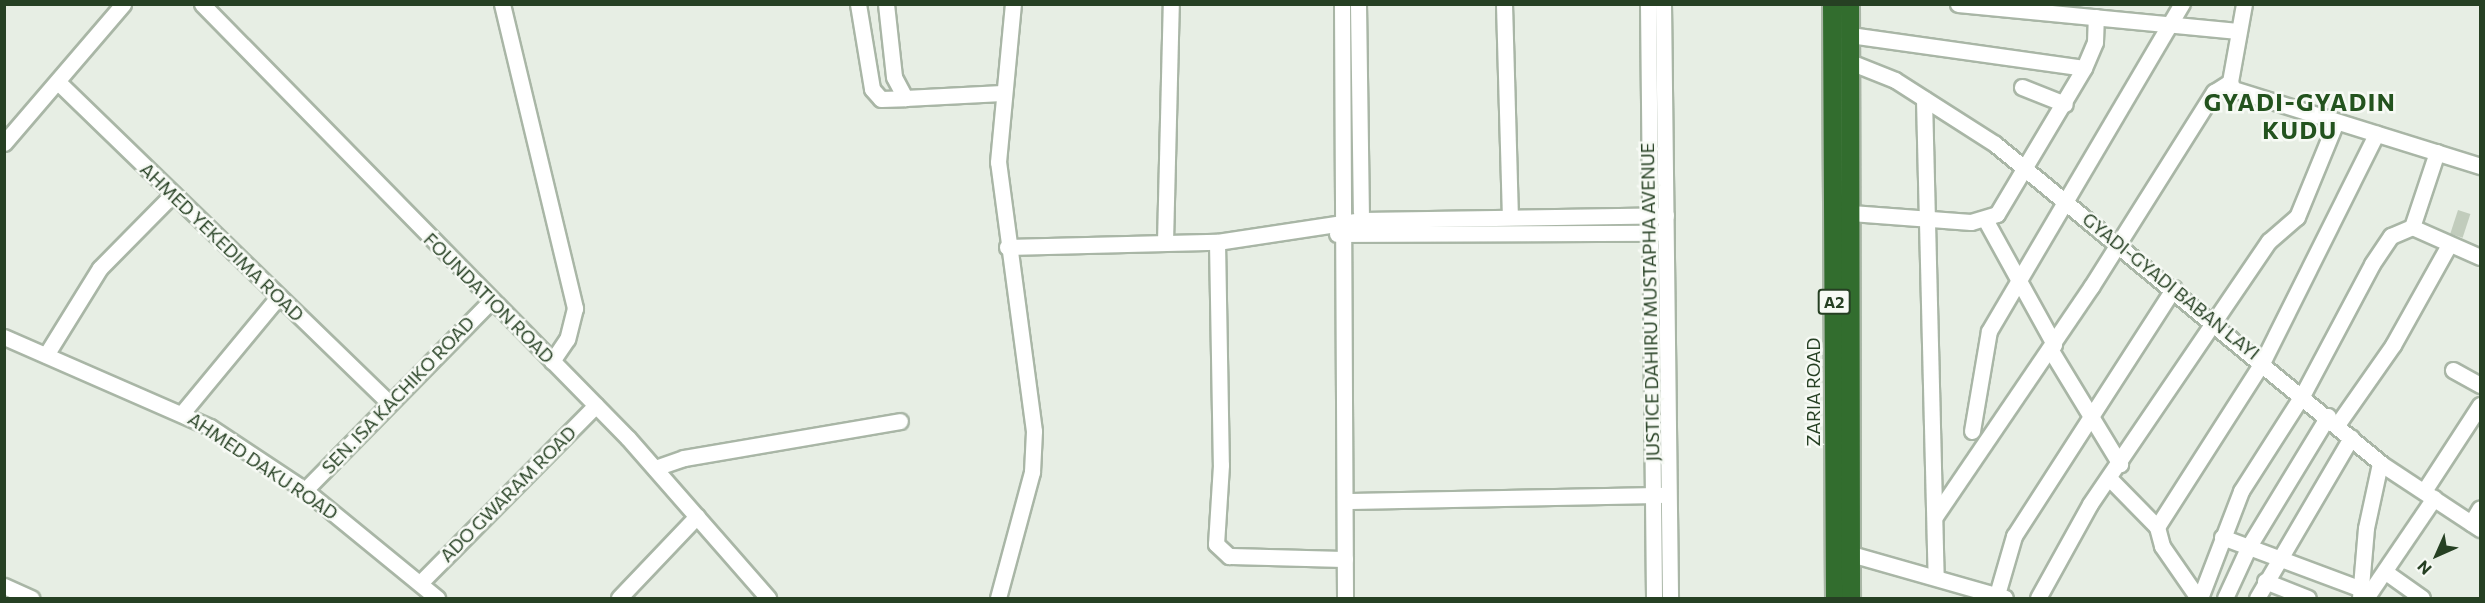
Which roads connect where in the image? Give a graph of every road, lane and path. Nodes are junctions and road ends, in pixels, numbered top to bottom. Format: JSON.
{"nodes":[{"id":1,"x":123,"y":4,"type":"edge"},
{"id":2,"x":202,"y":4,"type":"edge"},
{"id":3,"x":502,"y":4,"type":"edge"},
{"id":4,"x":858,"y":4,"type":"edge"},
{"id":5,"x":886,"y":4,"type":"edge"},
{"id":6,"x":1013,"y":4,"type":"edge"},
{"id":7,"x":1170,"y":4,"type":"edge"},
{"id":8,"x":1342,"y":4,"type":"edge"},
{"id":9,"x":1358,"y":4,"type":"edge"},
{"id":10,"x":1504,"y":4,"type":"edge"},
{"id":11,"x":1648,"y":4,"type":"edge"},
{"id":12,"x":1663,"y":4,"type":"edge"},
{"id":13,"x":1832,"y":4,"type":"edge"},
{"id":14,"x":1850,"y":4,"type":"edge"},
{"id":15,"x":1958,"y":4,"type":"edge"},
{"id":16,"x":2182,"y":4,"type":"edge"},
{"id":17,"x":2244,"y":4,"type":"edge"},
{"id":18,"x":2027,"y":8,"type":"edge"},
{"id":19,"x":2096,"y":17,"type":"junction"},
{"id":20,"x":2172,"y":24,"type":"junction"},
{"id":21,"x":2238,"y":31,"type":"junction"},
{"id":22,"x":1850,"y":35,"type":"junction"},
{"id":23,"x":1850,"y":62,"type":"junction"},
{"id":24,"x":2084,"y":69,"type":"junction"},
{"id":25,"x":58,"y":82,"type":"junction"},
{"id":26,"x":2230,"y":82,"type":"junction"},
{"id":27,"x":2022,"y":87,"type":"dead end"},
{"id":28,"x":1002,"y":93,"type":"junction"},
{"id":29,"x":905,"y":98,"type":"junction"},
{"id":30,"x":1924,"y":99,"type":"junction"},
{"id":31,"x":2065,"y":104,"type":"junction"},
{"id":32,"x":2336,"y":122,"type":"junction"},
{"id":33,"x":2376,"y":134,"type":"junction"},
{"id":34,"x":4,"y":143,"type":"edge"},
{"id":35,"x":2437,"y":153,"type":"junction"},
{"id":36,"x":2481,"y":166,"type":"edge"},
{"id":37,"x":2028,"y":170,"type":"junction"},
{"id":38,"x":173,"y":194,"type":"junction"},
{"id":39,"x":2069,"y":203,"type":"junction"},
{"id":40,"x":1361,"y":212,"type":"dead end"},
{"id":41,"x":1851,"y":213,"type":"junction"},
{"id":42,"x":1648,"y":214,"type":"junction"},
{"id":43,"x":1666,"y":215,"type":"junction"},
{"id":44,"x":1510,"y":217,"type":"junction"},
{"id":45,"x":1926,"y":217,"type":"junction"},
{"id":46,"x":1986,"y":221,"type":"junction"},
{"id":47,"x":2412,"y":227,"type":"junction"},
{"id":48,"x":1345,"y":229,"type":"junction"},
{"id":49,"x":1649,"y":233,"type":"junction"},
{"id":50,"x":1666,"y":234,"type":"junction"},
{"id":51,"x":1217,"y":242,"type":"junction"},
{"id":52,"x":1165,"y":243,"type":"junction"},
{"id":53,"x":2120,"y":243,"type":"junction"},
{"id":54,"x":2448,"y":245,"type":"junction"},
{"id":55,"x":1007,"y":247,"type":"junction"},
{"id":56,"x":2481,"y":257,"type":"edge"},
{"id":57,"x":2019,"y":282,"type":"junction"},
{"id":58,"x":2174,"y":288,"type":"junction"},
{"id":59,"x":278,"y":297,"type":"junction"},
{"id":60,"x":491,"y":301,"type":"junction"},
{"id":61,"x":2217,"y":323,"type":"junction"},
{"id":62,"x":4,"y":338,"type":"edge"},
{"id":63,"x":2052,"y":346,"type":"junction"},
{"id":64,"x":46,"y":355,"type":"junction"},
{"id":65,"x":552,"y":361,"type":"junction"},
{"id":66,"x":2263,"y":361,"type":"junction"},
{"id":67,"x":2453,"y":370,"type":"dead end"},
{"id":68,"x":2481,"y":385,"type":"edge"},
{"id":69,"x":2302,"y":393,"type":"junction"},
{"id":70,"x":388,"y":402,"type":"junction"},
{"id":71,"x":596,"y":405,"type":"junction"},
{"id":72,"x":2481,"y":405,"type":"edge"},
{"id":73,"x":183,"y":412,"type":"junction"},
{"id":74,"x":2089,"y":419,"type":"junction"},
{"id":75,"x":900,"y":421,"type":"dead end"},
{"id":76,"x":2333,"y":421,"type":"junction"},
{"id":77,"x":1972,"y":431,"type":"dead end"},
{"id":78,"x":2351,"y":438,"type":"junction"},
{"id":79,"x":2380,"y":463,"type":"junction"},
{"id":80,"x":2120,"y":464,"type":"junction"},
{"id":81,"x":655,"y":468,"type":"junction"},
{"id":82,"x":2110,"y":479,"type":"junction"},
{"id":83,"x":305,"y":490,"type":"junction"},
{"id":84,"x":1660,"y":495,"type":"junction"},
{"id":85,"x":2429,"y":495,"type":"junction"},
{"id":86,"x":1345,"y":501,"type":"junction"},
{"id":87,"x":2481,"y":508,"type":"edge"},
{"id":88,"x":1936,"y":515,"type":"junction"},
{"id":89,"x":697,"y":516,"type":"junction"},
{"id":90,"x":2476,"y":526,"type":"edge"},
{"id":91,"x":2157,"y":527,"type":"junction"},
{"id":92,"x":2222,"y":537,"type":"junction"},
{"id":93,"x":2249,"y":546,"type":"junction"},
{"id":94,"x":1851,"y":554,"type":"junction"},
{"id":95,"x":2277,"y":558,"type":"junction"},
{"id":96,"x":1345,"y":560,"type":"junction"},
{"id":97,"x":2387,"y":573,"type":"junction"},
{"id":98,"x":1936,"y":577,"type":"junction"},
{"id":99,"x":2265,"y":581,"type":"junction"},
{"id":100,"x":420,"y":583,"type":"junction"},
{"id":101,"x":4,"y":586,"type":"edge"},
{"id":102,"x":2362,"y":595,"type":"edge"},
{"id":103,"x":31,"y":598,"type":"edge"},
{"id":104,"x":437,"y":598,"type":"edge"},
{"id":105,"x":619,"y":598,"type":"edge"},
{"id":106,"x":768,"y":598,"type":"edge"},
{"id":107,"x":998,"y":598,"type":"edge"},
{"id":108,"x":1345,"y":598,"type":"edge"},
{"id":109,"x":1654,"y":598,"type":"edge"},
{"id":110,"x":1670,"y":598,"type":"edge"},
{"id":111,"x":1835,"y":598,"type":"edge"},
{"id":112,"x":1851,"y":598,"type":"edge"},
{"id":113,"x":1999,"y":598,"type":"edge"},
{"id":114,"x":2038,"y":598,"type":"edge"},
{"id":115,"x":2199,"y":598,"type":"edge"},
{"id":116,"x":2225,"y":598,"type":"edge"},
{"id":117,"x":2257,"y":598,"type":"edge"},
{"id":118,"x":2308,"y":598,"type":"edge"},
{"id":119,"x":2422,"y":598,"type":"edge"}],
"edges":[{"from":1,"to":25,"type":"street"},
{"from":2,"to":60,"type":"street","name":"FOUNDATION ROAD"},
{"from":3,"to":65,"type":"street"},
{"from":4,"to":29,"type":"street"},
{"from":5,"to":29,"type":"street"},
{"from":6,"to":28,"type":"street"},
{"from":7,"to":52,"type":"street"},
{"from":8,"to":48,"type":"street"},
{"from":9,"to":40,"type":"street"},
{"from":10,"to":44,"type":"street"},
{"from":11,"to":42,"type":"street","name":"JUSTICE DAHIRU MUSTAPHA AVENUE"},
{"from":12,"to":43,"type":"street"},
{"from":13,"to":111,"type":"highway","name":"ZARIA ROAD","number":"A2"},
{"from":14,"to":22,"type":"highway","name":"ZARIA ROAD","number":"A2"},
{"from":15,"to":18,"type":"street"},
{"from":16,"to":20,"type":"street"},
{"from":17,"to":21,"type":"street"},
{"from":18,"to":19,"type":"street"},
{"from":19,"to":20,"type":"street"},
{"from":19,"to":24,"type":"street"},
{"from":20,"to":21,"type":"street"},
{"from":20,"to":39,"type":"street"},
{"from":21,"to":26,"type":"street"},
{"from":22,"to":23,"type":"highway","name":"ZARIA ROAD","number":"A2"},
{"from":22,"to":24,"type":"street"},
{"from":23,"to":30,"type":"street","name":"GYADI-GYADI BABAN LAYI"},
{"from":23,"to":41,"type":"highway","name":"ZARIA ROAD","number":"A2"},
{"from":24,"to":31,"type":"street"},
{"from":25,"to":34,"type":"street"},
{"from":25,"to":38,"type":"street","name":"AHMED YEKEDIMA ROAD"},
{"from":26,"to":32,"type":"street"},
{"from":26,"to":53,"type":"street"},
{"from":27,"to":31,"type":"street"},
{"from":28,"to":29,"type":"street"},
{"from":28,"to":55,"type":"street"},
{"from":30,"to":37,"type":"street","name":"GYADI-GYADI BABAN LAYI"},
{"from":30,"to":45,"type":"street"},
{"from":31,"to":37,"type":"street"},
{"from":32,"to":33,"type":"street"},
{"from":32,"to":61,"type":"street"},
{"from":33,"to":35,"type":"street"},
{"from":33,"to":66,"type":"street"},
{"from":35,"to":36,"type":"street"},
{"from":35,"to":47,"type":"street"},
{"from":37,"to":39,"type":"street","name":"GYADI-GYADI BABAN LAYI"},
{"from":37,"to":46,"type":"street"},
{"from":38,"to":59,"type":"street","name":"AHMED YEKEDIMA ROAD"},
{"from":38,"to":64,"type":"street"},
{"from":39,"to":53,"type":"street","name":"GYADI-GYADI BABAN LAYI"},
{"from":39,"to":57,"type":"street"},
{"from":41,"to":45,"type":"street"},
{"from":41,"to":94,"type":"highway","name":"ZARIA ROAD","number":"A2"},
{"from":42,"to":43,"type":"street"},
{"from":42,"to":44,"type":"street"},
{"from":42,"to":49,"type":"street","name":"JUSTICE DAHIRU MUSTAPHA AVENUE"},
{"from":43,"to":50,"type":"street"},
{"from":44,"to":48,"type":"street"},
{"from":45,"to":46,"type":"street"},
{"from":45,"to":88,"type":"street"},
{"from":46,"to":57,"type":"street"},
{"from":47,"to":54,"type":"street"},
{"from":47,"to":69,"type":"street"},
{"from":48,"to":49,"type":"street"},
{"from":48,"to":51,"type":"street"},
{"from":48,"to":86,"type":"street"},
{"from":49,"to":50,"type":"street"},
{"from":49,"to":84,"type":"street","name":"JUSTICE DAHIRU MUSTAPHA AVENUE"},
{"from":50,"to":84,"type":"street"},
{"from":51,"to":52,"type":"street"},
{"from":51,"to":96,"type":"street"},
{"from":52,"to":55,"type":"street"},
{"from":53,"to":58,"type":"street","name":"GYADI-GYADI BABAN LAYI"},
{"from":53,"to":63,"type":"street"},
{"from":54,"to":56,"type":"street"},
{"from":54,"to":76,"type":"street"},
{"from":55,"to":107,"type":"street"},
{"from":57,"to":63,"type":"street"},
{"from":57,"to":77,"type":"street"},
{"from":58,"to":61,"type":"street","name":"GYADI-GYADI BABAN LAYI"},
{"from":58,"to":74,"type":"street"},
{"from":59,"to":70,"type":"street","name":"AHMED YEKEDIMA ROAD"},
{"from":59,"to":73,"type":"street"},
{"from":60,"to":65,"type":"street","name":"FOUNDATION ROAD"},
{"from":60,"to":70,"type":"street","name":"SEN. ISA KACHIKO ROAD"},
{"from":61,"to":66,"type":"street","name":"GYADI-GYADI BABAN LAYI"},
{"from":61,"to":80,"type":"street"},
{"from":62,"to":64,"type":"street","name":"AHMED DAKU ROAD"},
{"from":63,"to":74,"type":"street"},
{"from":63,"to":88,"type":"street"},
{"from":64,"to":73,"type":"street","name":"AHMED DAKU ROAD"},
{"from":65,"to":71,"type":"street","name":"FOUNDATION ROAD"},
{"from":66,"to":69,"type":"street","name":"GYADI-GYADI BABAN LAYI"},
{"from":66,"to":91,"type":"street"},
{"from":67,"to":68,"type":"street"},
{"from":69,"to":76,"type":"street","name":"GYADI-GYADI BABAN LAYI"},
{"from":69,"to":92,"type":"street"},
{"from":70,"to":83,"type":"street","name":"SEN. ISA KACHIKO ROAD"},
{"from":71,"to":81,"type":"street","name":"FOUNDATION ROAD"},
{"from":71,"to":100,"type":"street","name":"ADO GWARAM ROAD"},
{"from":72,"to":85,"type":"street"},
{"from":73,"to":83,"type":"street","name":"AHMED DAKU ROAD"},
{"from":74,"to":80,"type":"street"},
{"from":74,"to":113,"type":"street"},
{"from":75,"to":81,"type":"street"},
{"from":76,"to":78,"type":"street","name":"GYADI-GYADI BABAN LAYI"},
{"from":76,"to":93,"type":"street"},
{"from":78,"to":79,"type":"street","name":"GYADI-GYADI BABAN LAYI"},
{"from":78,"to":95,"type":"street"},
{"from":79,"to":85,"type":"street","name":"GYADI-GYADI BABAN LAYI"},
{"from":79,"to":102,"type":"street"},
{"from":80,"to":82,"type":"street"},
{"from":81,"to":89,"type":"street","name":"FOUNDATION ROAD"},
{"from":82,"to":91,"type":"street"},
{"from":82,"to":114,"type":"street"},
{"from":83,"to":100,"type":"street","name":"AHMED DAKU ROAD"},
{"from":84,"to":86,"type":"street"},
{"from":84,"to":109,"type":"street","name":"JUSTICE DAHIRU MUSTAPHA AVENUE"},
{"from":84,"to":110,"type":"street"},
{"from":85,"to":90,"type":"street","name":"GYADI-GYADI BABAN LAYI"},
{"from":85,"to":97,"type":"street"},
{"from":86,"to":96,"type":"street"},
{"from":87,"to":90,"type":"street"},
{"from":88,"to":98,"type":"street"},
{"from":89,"to":105,"type":"street"},
{"from":89,"to":106,"type":"street","name":"FOUNDATION ROAD"},
{"from":91,"to":115,"type":"street"},
{"from":92,"to":93,"type":"street"},
{"from":92,"to":115,"type":"street"},
{"from":93,"to":95,"type":"street"},
{"from":93,"to":116,"type":"street"},
{"from":94,"to":98,"type":"street"},
{"from":94,"to":112,"type":"highway","name":"ZARIA ROAD","number":"A2"},
{"from":95,"to":99,"type":"street"},
{"from":95,"to":102,"type":"street"},
{"from":96,"to":108,"type":"street"},
{"from":97,"to":102,"type":"street"},
{"from":97,"to":119,"type":"street"},
{"from":98,"to":113,"type":"street"},
{"from":99,"to":117,"type":"street"},
{"from":99,"to":118,"type":"street"},
{"from":100,"to":104,"type":"street","name":"AHMED DAKU ROAD"},
{"from":101,"to":103,"type":"street"}]}
